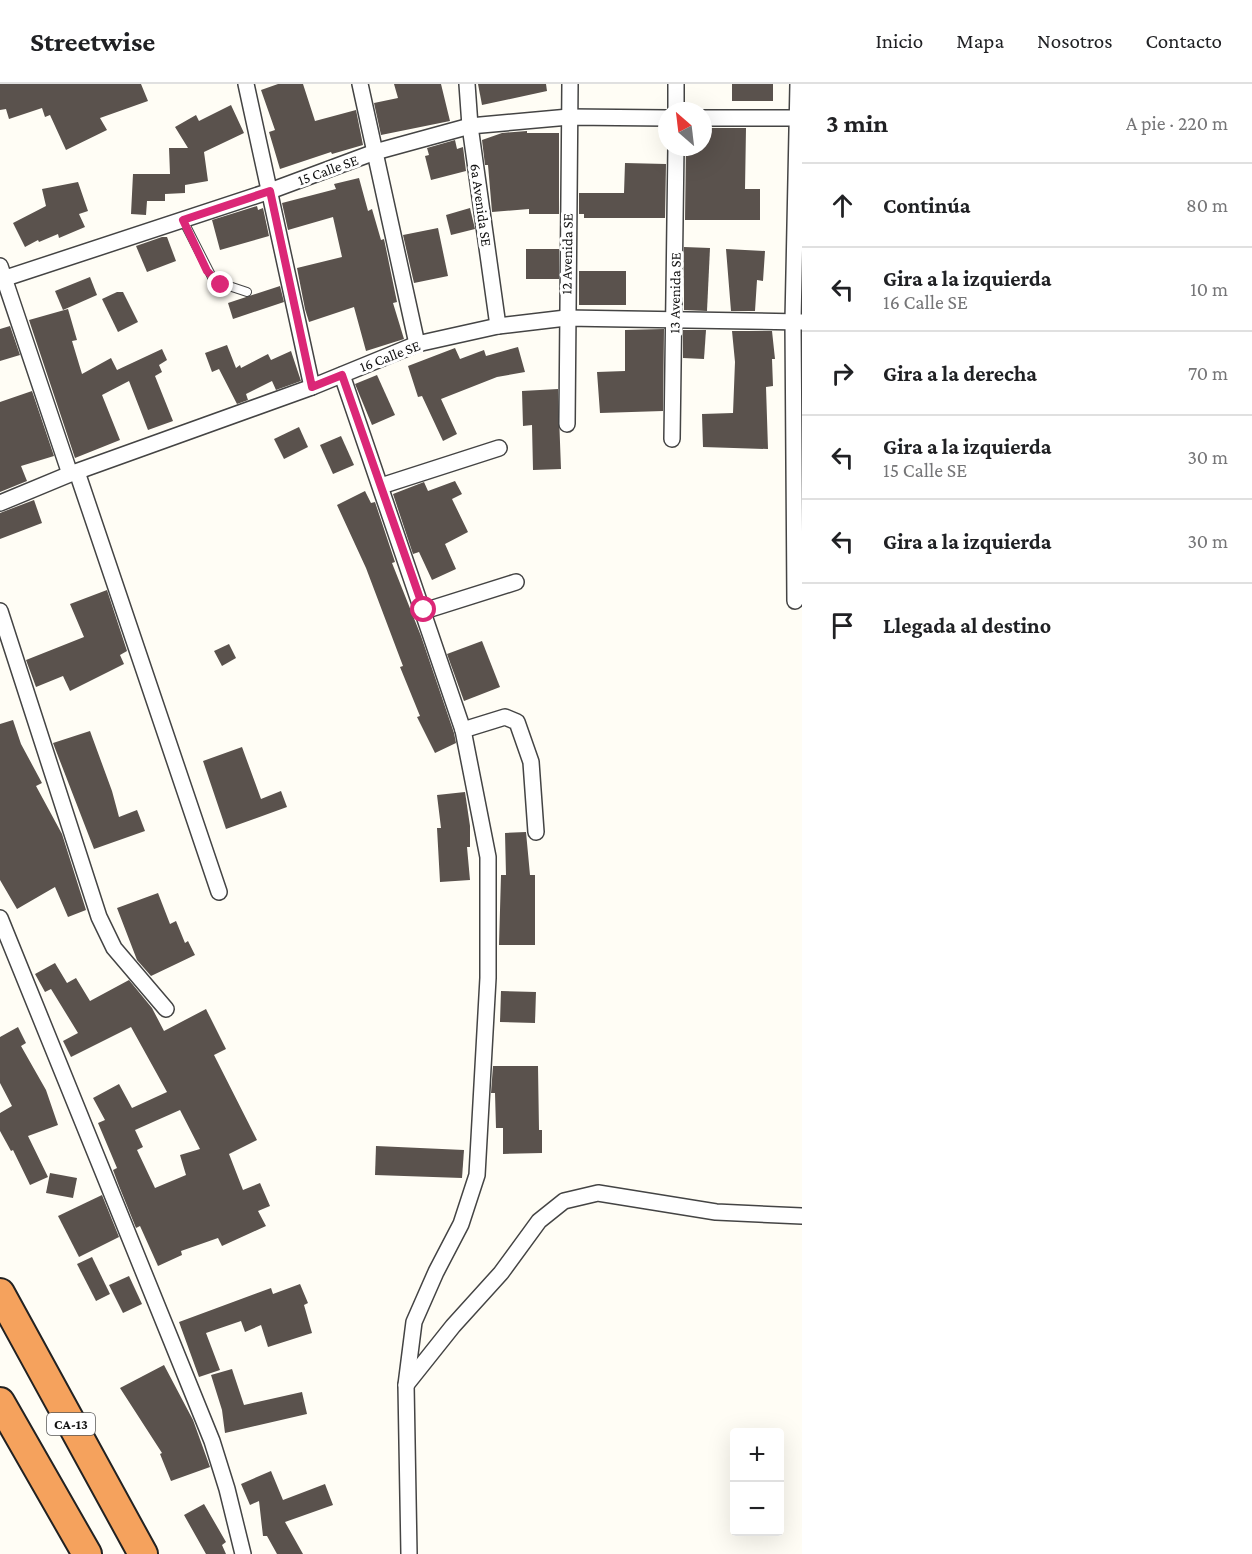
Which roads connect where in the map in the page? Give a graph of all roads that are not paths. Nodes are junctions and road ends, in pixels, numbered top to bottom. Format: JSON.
{"nodes":[{"id":1,"x":246,"y":84,"type":"edge"},
{"id":2,"x":360,"y":84,"type":"edge"},
{"id":3,"x":467,"y":84,"type":"edge"},
{"id":4,"x":570,"y":84,"type":"edge"},
{"id":5,"x":676,"y":84,"type":"edge"},
{"id":6,"x":798,"y":84,"type":"edge"},
{"id":7,"x":676,"y":102,"type":"edge"},
{"id":8,"x":569,"y":117,"type":"junction"},
{"id":9,"x":658,"y":118,"type":"edge"},
{"id":10,"x":712,"y":118,"type":"edge"},
{"id":11,"x":800,"y":118,"type":"edge"},
{"id":12,"x":470,"y":126,"type":"junction"},
{"id":13,"x":375,"y":152,"type":"junction"},
{"id":14,"x":676,"y":156,"type":"edge"},
{"id":15,"x":270,"y":191,"type":"junction"},
{"id":16,"x":183,"y":220,"type":"junction"},
{"id":17,"x":1,"y":275,"type":"edge"},
{"id":18,"x":248,"y":292,"type":"dead end"},
{"id":19,"x":566,"y":318,"type":"junction"},
{"id":20,"x":675,"y":319,"type":"junction"},
{"id":21,"x":797,"y":322,"type":"edge"},
{"id":22,"x":498,"y":326,"type":"junction"},
{"id":23,"x":417,"y":344,"type":"junction"},
{"id":24,"x":342,"y":375,"type":"junction"},
{"id":25,"x":312,"y":387,"type":"junction"},
{"id":26,"x":567,"y":424,"type":"dead end"},
{"id":27,"x":672,"y":440,"type":"dead end"},
{"id":28,"x":500,"y":448,"type":"dead end"},
{"id":29,"x":74,"y":473,"type":"junction"},
{"id":30,"x":381,"y":486,"type":"junction"},
{"id":31,"x":0,"y":503,"type":"edge"},
{"id":32,"x":516,"y":582,"type":"dead end"},
{"id":33,"x":795,"y":601,"type":"dead end"},
{"id":34,"x":424,"y":610,"type":"junction"},
{"id":35,"x":0,"y":611,"type":"edge"},
{"id":36,"x":463,"y":730,"type":"junction"},
{"id":37,"x":536,"y":832,"type":"dead end"},
{"id":38,"x":219,"y":892,"type":"dead end"},
{"id":39,"x":0,"y":918,"type":"edge"},
{"id":40,"x":166,"y":1009,"type":"dead end"},
{"id":41,"x":802,"y":1216,"type":"edge"},
{"id":42,"x":0,"y":1293,"type":"edge"},
{"id":43,"x":406,"y":1386,"type":"junction"},
{"id":44,"x":0,"y":1402,"type":"edge"},
{"id":45,"x":87,"y":1554,"type":"edge"},
{"id":46,"x":143,"y":1554,"type":"edge"},
{"id":47,"x":243,"y":1554,"type":"edge"},
{"id":48,"x":409,"y":1554,"type":"edge"}],
"edges":[{"from":1,"to":15,"type":"street"},
{"from":2,"to":13,"type":"street"},
{"from":3,"to":12,"type":"street","name":"6a Avenida SE"},
{"from":4,"to":8,"type":"street","name":"12 Avenida SE"},
{"from":5,"to":7,"type":"street"},
{"from":6,"to":11,"type":"street"},
{"from":8,"to":9,"type":"street","name":"15 Calle SE"},
{"from":8,"to":12,"type":"street","name":"15 Calle SE"},
{"from":8,"to":19,"type":"street","name":"12 Avenida SE"},
{"from":10,"to":11,"type":"street"},
{"from":11,"to":21,"type":"street"},
{"from":12,"to":13,"type":"street","name":"15 Calle SE"},
{"from":12,"to":22,"type":"street","name":"6a Avenida SE"},
{"from":13,"to":15,"type":"street","name":"15 Calle SE"},
{"from":13,"to":23,"type":"street"},
{"from":14,"to":20,"type":"street","name":"13 Avenida SE"},
{"from":15,"to":16,"type":"street","name":"15 Calle SE"},
{"from":15,"to":25,"type":"street"},
{"from":16,"to":17,"type":"street","name":"15 Calle SE"},
{"from":16,"to":18,"type":"lane"},
{"from":17,"to":29,"type":"street"},
{"from":19,"to":20,"type":"street","name":"16 Calle SE"},
{"from":19,"to":22,"type":"street","name":"16 Calle SE"},
{"from":19,"to":26,"type":"street","name":"12 Avenida SE"},
{"from":20,"to":21,"type":"street","name":"16 Calle SE"},
{"from":20,"to":27,"type":"street","name":"13 Avenida SE"},
{"from":21,"to":33,"type":"street"},
{"from":22,"to":23,"type":"street","name":"16 Calle SE"},
{"from":23,"to":24,"type":"street","name":"16 Calle SE"},
{"from":24,"to":25,"type":"street","name":"16 Calle SE"},
{"from":24,"to":30,"type":"street"},
{"from":25,"to":29,"type":"street","name":"16 Calle SE"},
{"from":28,"to":30,"type":"street"},
{"from":29,"to":31,"type":"street","name":"16 Calle SE"},
{"from":29,"to":38,"type":"street"},
{"from":30,"to":34,"type":"street"},
{"from":32,"to":34,"type":"street"},
{"from":34,"to":36,"type":"street"},
{"from":35,"to":40,"type":"street"},
{"from":36,"to":37,"type":"street"},
{"from":36,"to":43,"type":"street"},
{"from":39,"to":47,"type":"street"},
{"from":41,"to":43,"type":"street"},
{"from":42,"to":46,"type":"highway","number":"CA-13"},
{"from":43,"to":48,"type":"street"},
{"from":44,"to":45,"type":"highway"}]}
